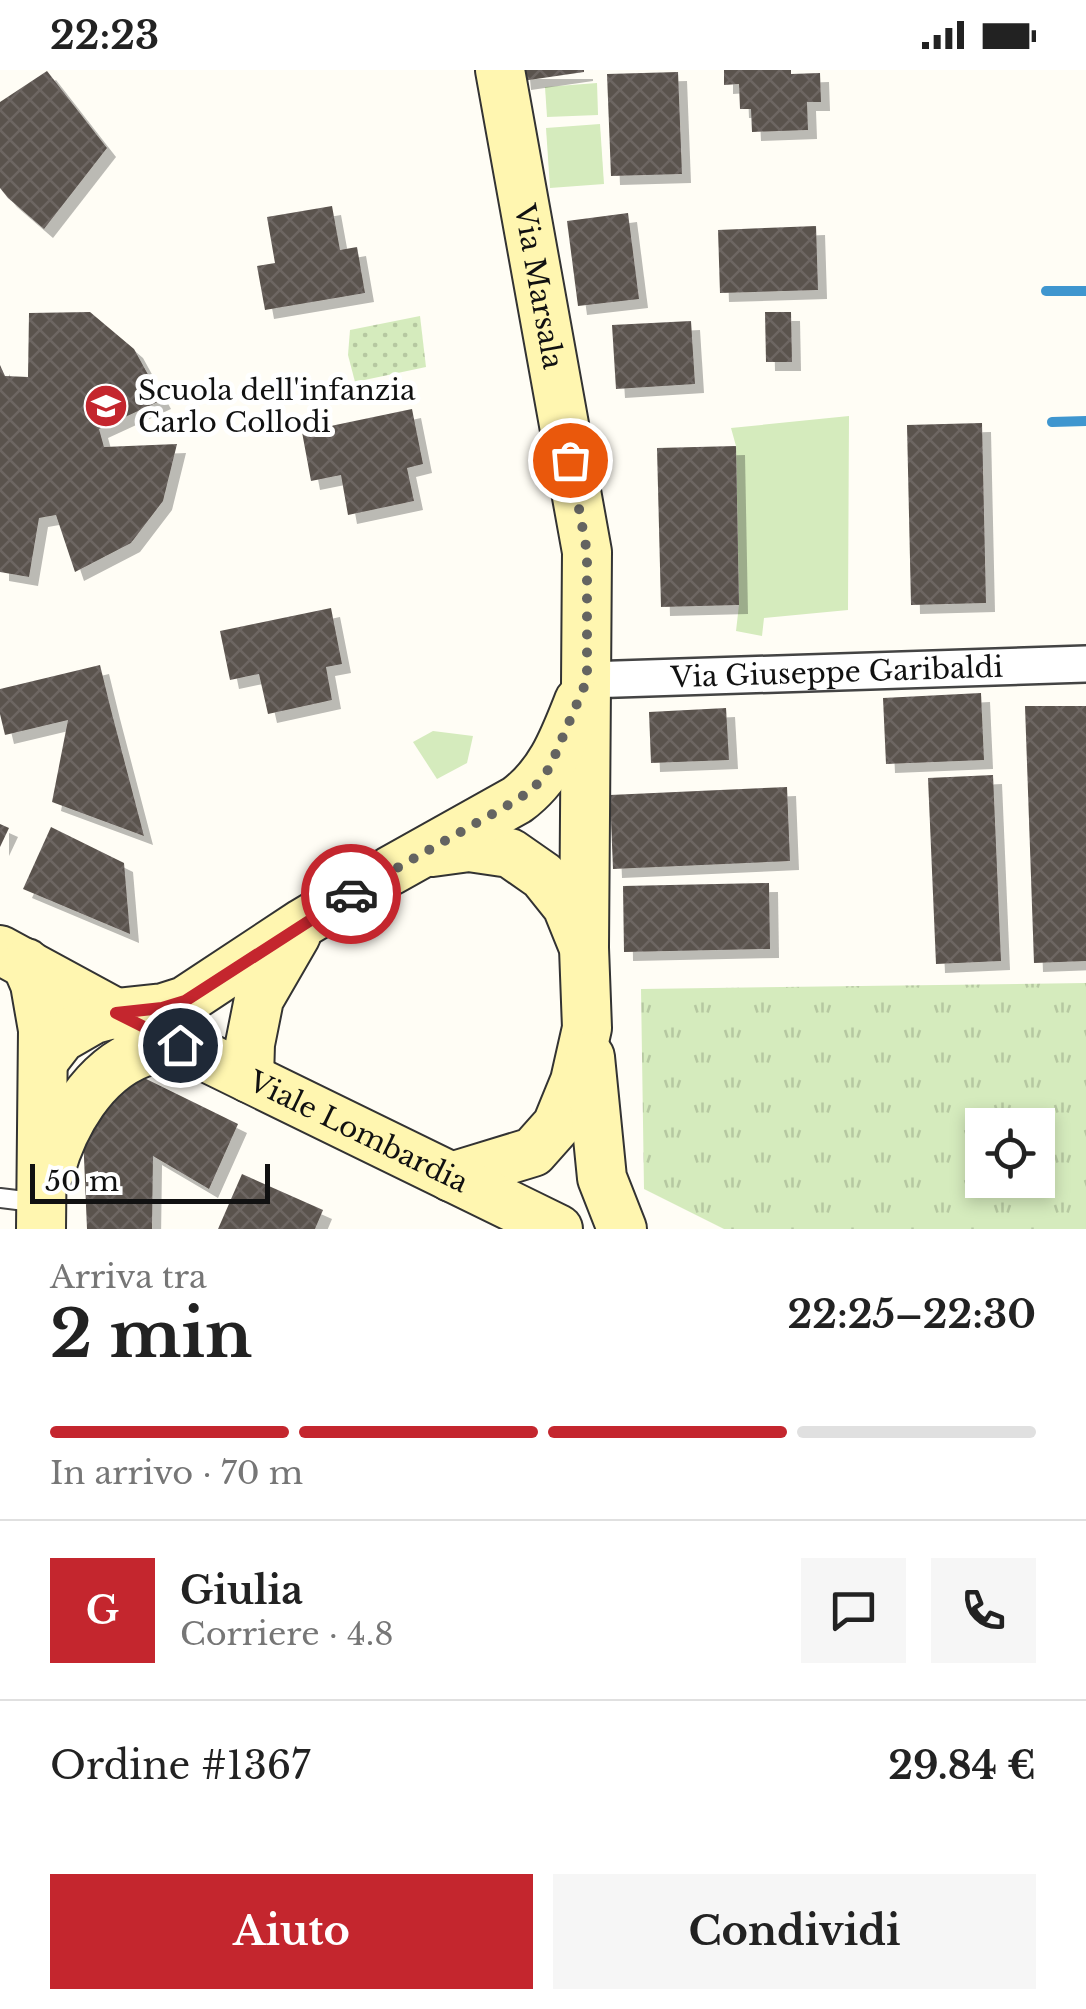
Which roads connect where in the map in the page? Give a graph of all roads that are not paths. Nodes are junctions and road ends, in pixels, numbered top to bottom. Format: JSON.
{"nodes":[{"id":1,"x":500,"y":70,"type":"edge"},
{"id":2,"x":1086,"y":664,"type":"edge"},
{"id":3,"x":587,"y":680,"type":"junction"},
{"id":4,"x":424,"y":853,"type":"junction"},
{"id":5,"x":303,"y":923,"type":"junction"},
{"id":6,"x":584,"y":948,"type":"junction"},
{"id":7,"x":13,"y":957,"type":"edge"},
{"id":8,"x":116,"y":1013,"type":"junction"},
{"id":9,"x":587,"y":1028,"type":"junction"},
{"id":10,"x":180,"y":1045,"type":"junction"},
{"id":11,"x":44,"y":1060,"type":"junction"},
{"id":12,"x":102,"y":1078,"type":"junction"},
{"id":13,"x":249,"y":1078,"type":"junction"},
{"id":14,"x":451,"y":1177,"type":"junction"},
{"id":15,"x":27,"y":1210,"type":"edge"},
{"id":16,"x":558,"y":1229,"type":"edge"},
{"id":17,"x":622,"y":1229,"type":"edge"}],
"edges":[{"from":1,"to":3,"type":"main road","name":"Via Marsala"},
{"from":2,"to":3,"type":"street","name":"Via Giuseppe Garibaldi"},
{"from":3,"to":4,"type":"main road","name":"Via Marsala"},
{"from":3,"to":6,"type":"main road","name":"Via Marsala"},
{"from":4,"to":5,"type":"main road","name":"Via Marsala"},
{"from":4,"to":6,"type":"main road","name":"Via Marsala"},
{"from":5,"to":8,"type":"main road","name":"Via Marsala"},
{"from":5,"to":13,"type":"main road","name":"Via Marsala"},
{"from":6,"to":9,"type":"main road","name":"Via Marsala"},
{"from":7,"to":8,"type":"main road","name":"Viale Lombardia"},
{"from":7,"to":11,"type":"main road"},
{"from":8,"to":10,"type":"main road","name":"Viale Lombardia"},
{"from":8,"to":11,"type":"main road","name":"Via Marsala"},
{"from":8,"to":12,"type":"main road"},
{"from":9,"to":14,"type":"main road","name":"Via Marsala"},
{"from":9,"to":17,"type":"main road","name":"Via Marsala"},
{"from":10,"to":12,"type":"main road"},
{"from":10,"to":13,"type":"main road","name":"Viale Lombardia"},
{"from":11,"to":15,"type":"main road"},
{"from":12,"to":15,"type":"main road"},
{"from":13,"to":14,"type":"main road","name":"Viale Lombardia"},
{"from":14,"to":16,"type":"main road","name":"Viale Lombardia"}]}
